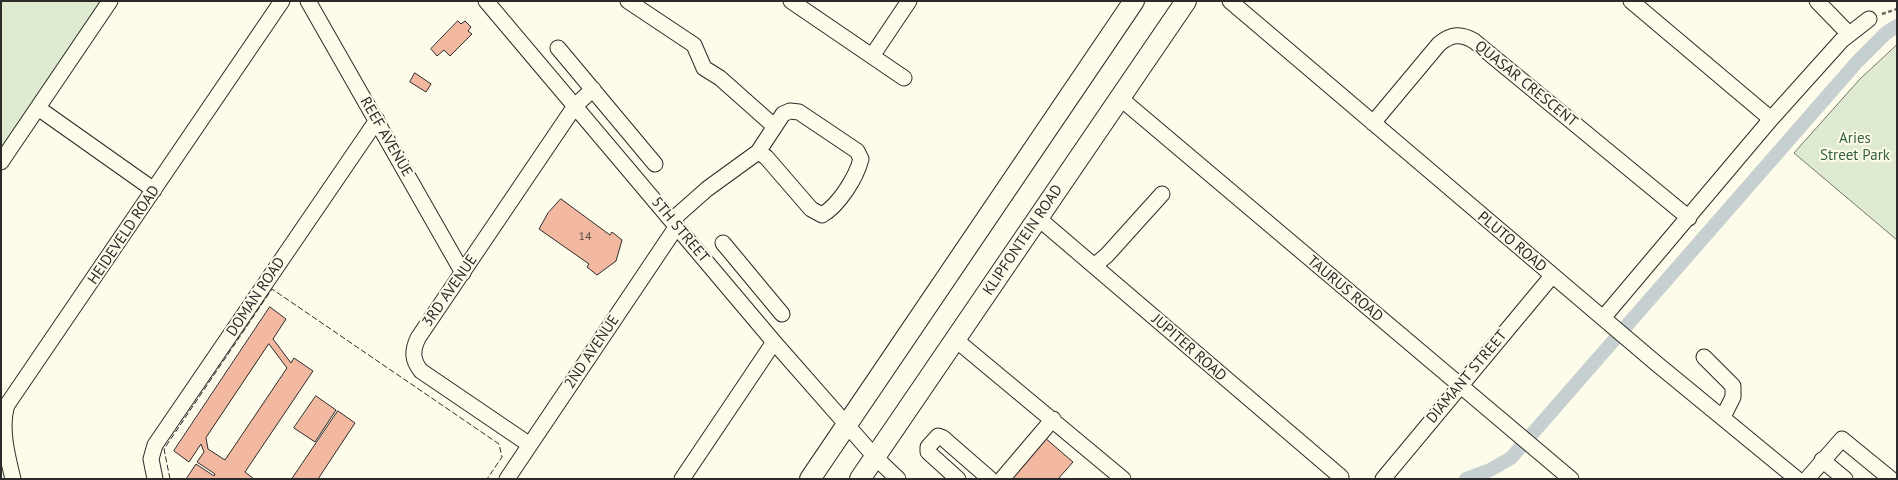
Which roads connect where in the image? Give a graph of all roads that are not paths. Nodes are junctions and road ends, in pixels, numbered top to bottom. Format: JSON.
{"nodes":[{"id":1,"x":110,"y":1,"type":"edge"},
{"id":2,"x":282,"y":1,"type":"edge"},
{"id":3,"x":308,"y":1,"type":"edge"},
{"id":4,"x":486,"y":1,"type":"edge"},
{"id":5,"x":628,"y":1,"type":"edge"},
{"id":6,"x":791,"y":1,"type":"edge"},
{"id":7,"x":909,"y":1,"type":"edge"},
{"id":8,"x":1134,"y":1,"type":"edge"},
{"id":9,"x":1186,"y":1,"type":"edge"},
{"id":10,"x":1230,"y":1,"type":"edge"},
{"id":11,"x":1631,"y":1,"type":"edge"},
{"id":12,"x":1817,"y":1,"type":"edge"},
{"id":13,"x":1868,"y":19,"type":"dead end"},
{"id":14,"x":1848,"y":33,"type":"junction"},
{"id":15,"x":558,"y":48,"type":"dead end"},
{"id":16,"x":872,"y":56,"type":"junction"},
{"id":17,"x":904,"y":78,"type":"dead end"},
{"id":18,"x":593,"y":90,"type":"junction"},
{"id":19,"x":1120,"y":98,"type":"junction"},
{"id":20,"x":575,"y":106,"type":"junction"},
{"id":21,"x":38,"y":108,"type":"junction"},
{"id":22,"x":1771,"y":119,"type":"junction"},
{"id":23,"x":377,"y":120,"type":"junction"},
{"id":24,"x":1373,"y":124,"type":"junction"},
{"id":25,"x":774,"y":126,"type":"junction"},
{"id":26,"x":758,"y":152,"type":"junction"},
{"id":27,"x":1,"y":162,"type":"edge"},
{"id":28,"x":655,"y":164,"type":"dead end"},
{"id":29,"x":154,"y":190,"type":"junction"},
{"id":30,"x":1162,"y":194,"type":"dead end"},
{"id":31,"x":1038,"y":218,"type":"junction"},
{"id":32,"x":1689,"y":218,"type":"junction"},
{"id":33,"x":674,"y":223,"type":"junction"},
{"id":34,"x":723,"y":243,"type":"dead end"},
{"id":35,"x":1094,"y":266,"type":"junction"},
{"id":36,"x":463,"y":273,"type":"junction"},
{"id":37,"x":748,"y":273,"type":"junction"},
{"id":38,"x":1552,"y":276,"type":"junction"},
{"id":39,"x":728,"y":288,"type":"junction"},
{"id":40,"x":782,"y":314,"type":"dead end"},
{"id":41,"x":1608,"y":322,"type":"junction"},
{"id":42,"x":956,"y":340,"type":"junction"},
{"id":43,"x":774,"y":342,"type":"junction"},
{"id":44,"x":1704,"y":357,"type":"dead end"},
{"id":45,"x":1460,"y":385,"type":"junction"},
{"id":46,"x":2,"y":415,"type":"edge"},
{"id":47,"x":1723,"y":417,"type":"junction"},
{"id":48,"x":1053,"y":420,"type":"junction"},
{"id":49,"x":847,"y":424,"type":"junction"},
{"id":50,"x":530,"y":445,"type":"junction"},
{"id":51,"x":875,"y":457,"type":"junction"},
{"id":52,"x":1822,"y":460,"type":"junction"},
{"id":53,"x":1341,"y":477,"type":"dead end"},
{"id":54,"x":12,"y":479,"type":"edge"},
{"id":55,"x":155,"y":479,"type":"edge"},
{"id":56,"x":507,"y":479,"type":"edge"},
{"id":57,"x":682,"y":479,"type":"edge"},
{"id":58,"x":810,"y":479,"type":"edge"},
{"id":59,"x":860,"y":479,"type":"edge"},
{"id":60,"x":898,"y":479,"type":"edge"},
{"id":61,"x":958,"y":479,"type":"edge"},
{"id":62,"x":990,"y":479,"type":"edge"},
{"id":63,"x":1002,"y":479,"type":"edge"},
{"id":64,"x":1123,"y":479,"type":"edge"},
{"id":65,"x":1384,"y":479,"type":"edge"},
{"id":66,"x":1571,"y":479,"type":"edge"},
{"id":67,"x":1798,"y":479,"type":"edge"},
{"id":68,"x":1807,"y":479,"type":"edge"},
{"id":69,"x":1845,"y":479,"type":"edge"},
{"id":70,"x":1891,"y":479,"type":"edge"}],
"edges":[{"from":1,"to":21,"type":"street"},
{"from":2,"to":29,"type":"street","name":"HEIDEVELD ROAD"},
{"from":3,"to":23,"type":"street","name":"REEF AVENUE"},
{"from":4,"to":20,"type":"street","name":"5TH STREET"},
{"from":5,"to":25,"type":"street"},
{"from":6,"to":16,"type":"street"},
{"from":7,"to":16,"type":"street"},
{"from":8,"to":49,"type":"main road"},
{"from":9,"to":19,"type":"main road","name":"KLIPFONTEIN ROAD"},
{"from":10,"to":24,"type":"street","name":"PLUTO ROAD"},
{"from":11,"to":22,"type":"street"},
{"from":12,"to":14,"type":"street"},
{"from":13,"to":14,"type":"street"},
{"from":14,"to":22,"type":"street"},
{"from":15,"to":18,"type":"street"},
{"from":16,"to":17,"type":"street"},
{"from":18,"to":20,"type":"street","name":"3RD AVENUE"},
{"from":18,"to":28,"type":"street"},
{"from":19,"to":31,"type":"main road","name":"KLIPFONTEIN ROAD"},
{"from":19,"to":45,"type":"street","name":"TAURUS ROAD"},
{"from":20,"to":33,"type":"street","name":"5TH STREET"},
{"from":20,"to":36,"type":"street","name":"3RD AVENUE"},
{"from":21,"to":27,"type":"street"},
{"from":21,"to":29,"type":"street"},
{"from":22,"to":32,"type":"street"},
{"from":23,"to":36,"type":"street","name":"REEF AVENUE"},
{"from":23,"to":55,"type":"street","name":"DOMAN ROAD"},
{"from":24,"to":32,"type":"street","name":"QUASAR CRESCENT"},
{"from":24,"to":38,"type":"street","name":"PLUTO ROAD"},
{"from":25,"to":26,"type":"street"},
{"from":25,"to":26,"type":"street"},
{"from":26,"to":33,"type":"street","name":"2ND AVENUE"},
{"from":29,"to":46,"type":"street","name":"HEIDEVELD ROAD"},
{"from":30,"to":35,"type":"street"},
{"from":31,"to":35,"type":"street","name":"JUPITER ROAD"},
{"from":31,"to":42,"type":"main road","name":"KLIPFONTEIN ROAD"},
{"from":32,"to":41,"type":"street"},
{"from":33,"to":39,"type":"street","name":"5TH STREET"},
{"from":33,"to":50,"type":"street","name":"2ND AVENUE"},
{"from":34,"to":37,"type":"street"},
{"from":35,"to":53,"type":"street","name":"JUPITER ROAD"},
{"from":36,"to":50,"type":"street","name":"3RD AVENUE"},
{"from":37,"to":39,"type":"street"},
{"from":37,"to":40,"type":"street"},
{"from":38,"to":41,"type":"street","name":"PLUTO ROAD"},
{"from":38,"to":45,"type":"street","name":"DIAMANT STREET"},
{"from":39,"to":43,"type":"street","name":"5TH STREET"},
{"from":41,"to":47,"type":"street","name":"PLUTO ROAD"},
{"from":42,"to":48,"type":"street"},
{"from":42,"to":51,"type":"main road","name":"KLIPFONTEIN ROAD"},
{"from":43,"to":49,"type":"street","name":"5TH STREET"},
{"from":43,"to":57,"type":"street"},
{"from":44,"to":47,"type":"street"},
{"from":45,"to":65,"type":"street","name":"DIAMANT STREET"},
{"from":45,"to":66,"type":"street","name":"TAURUS ROAD"},
{"from":46,"to":54,"type":"street","name":"HEIDEVELD ROAD"},
{"from":47,"to":67,"type":"street","name":"PLUTO ROAD"},
{"from":48,"to":63,"type":"street"},
{"from":48,"to":64,"type":"street"},
{"from":49,"to":51,"type":"street","name":"5TH STREET"},
{"from":49,"to":58,"type":"main road"},
{"from":50,"to":56,"type":"street","name":"2ND AVENUE"},
{"from":51,"to":59,"type":"main road","name":"KLIPFONTEIN ROAD"},
{"from":51,"to":60,"type":"street","name":"5TH STREET"},
{"from":52,"to":68,"type":"street"},
{"from":52,"to":69,"type":"street"},
{"from":52,"to":70,"type":"street"},
{"from":61,"to":62,"type":"street"}]}
